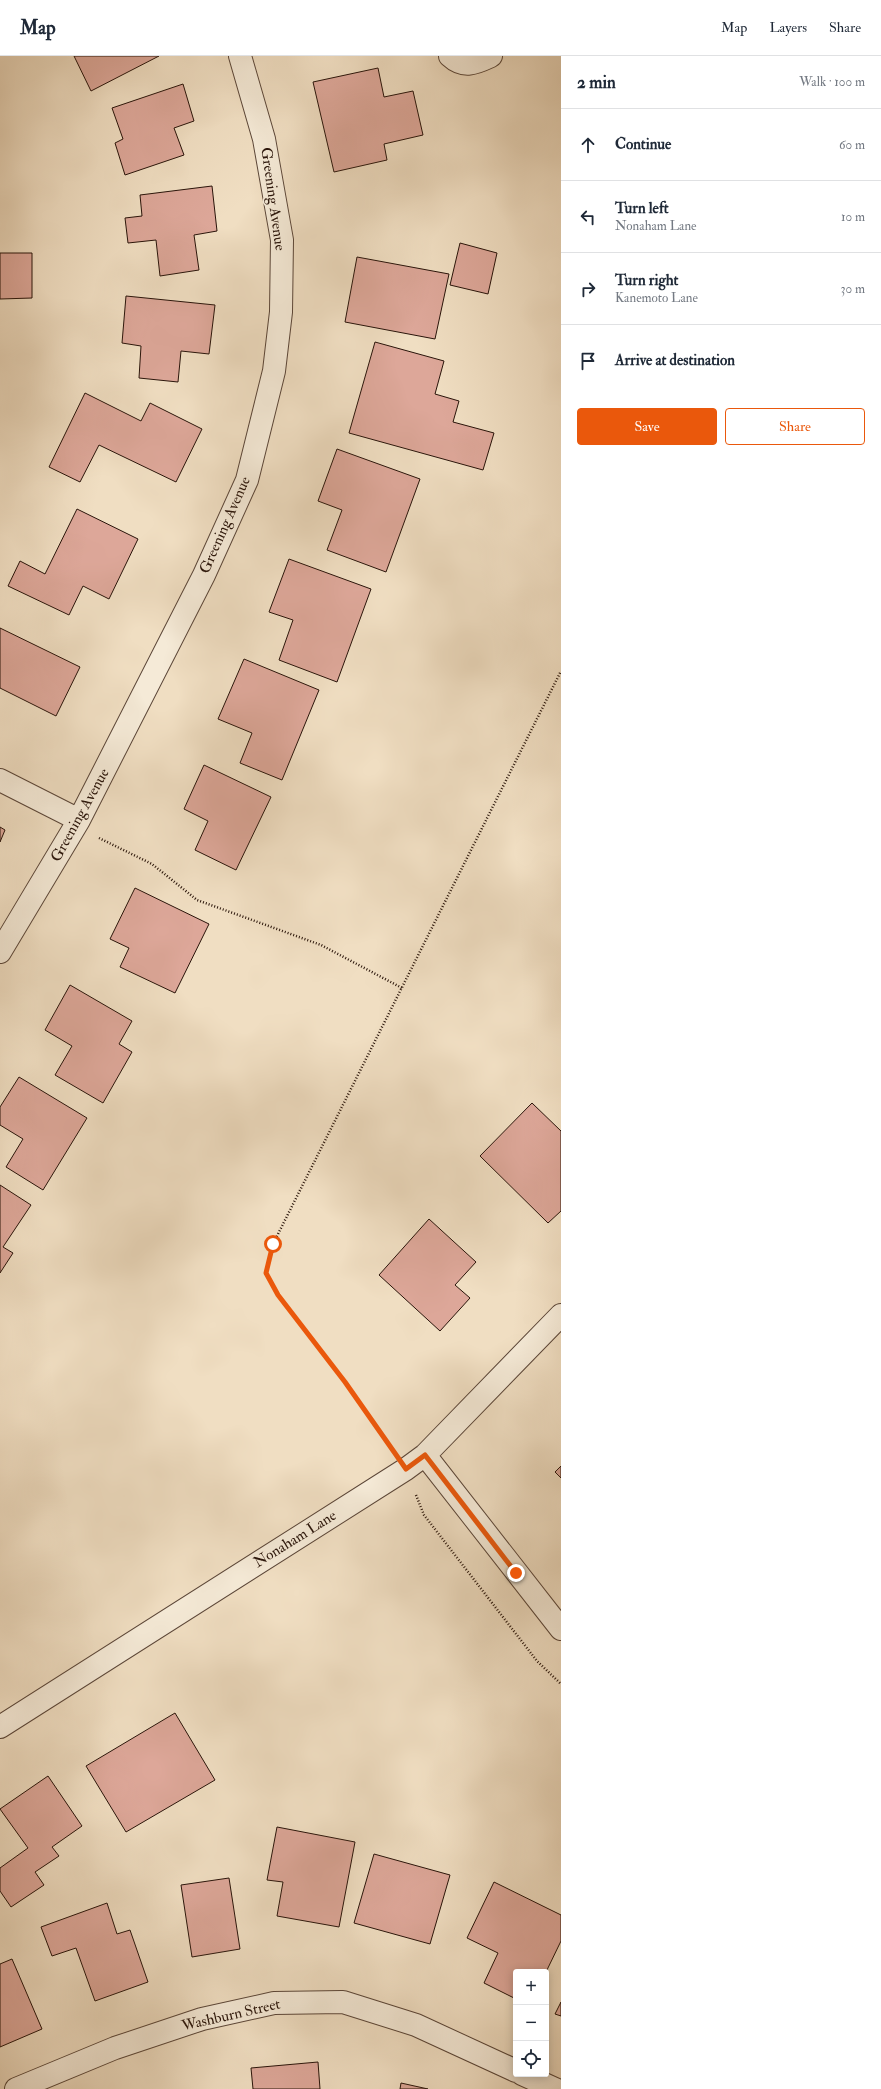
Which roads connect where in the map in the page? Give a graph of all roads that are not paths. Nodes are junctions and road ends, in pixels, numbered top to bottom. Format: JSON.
{"nodes":[{"id":1,"x":240,"y":56,"type":"edge"},
{"id":2,"x":450,"y":56,"type":"edge"},
{"id":3,"x":491,"y":56,"type":"edge"},
{"id":4,"x":0,"y":780,"type":"edge"},
{"id":5,"x":77,"y":823,"type":"junction"},
{"id":6,"x":0,"y":952,"type":"edge"},
{"id":7,"x":561,"y":1315,"type":"edge"},
{"id":8,"x":425,"y":1455,"type":"junction"},
{"id":9,"x":561,"y":1629,"type":"edge"},
{"id":10,"x":0,"y":1727,"type":"edge"},
{"id":11,"x":513,"y":2070,"type":"edge"},
{"id":12,"x":529,"y":2077,"type":"edge"},
{"id":13,"x":16,"y":2089,"type":"edge"},
{"id":14,"x":555,"y":2089,"type":"edge"}],
"edges":[{"from":1,"to":5,"type":"street","name":"Greening Avenue"},
{"from":2,"to":3,"type":"street"},
{"from":4,"to":5,"type":"street"},
{"from":5,"to":6,"type":"street","name":"Greening Avenue"},
{"from":7,"to":8,"type":"street","name":"Nonaham Lane"},
{"from":8,"to":9,"type":"street"},
{"from":8,"to":10,"type":"street","name":"Nonaham Lane"},
{"from":11,"to":13,"type":"street","name":"Washburn Street"},
{"from":12,"to":14,"type":"street"}]}
